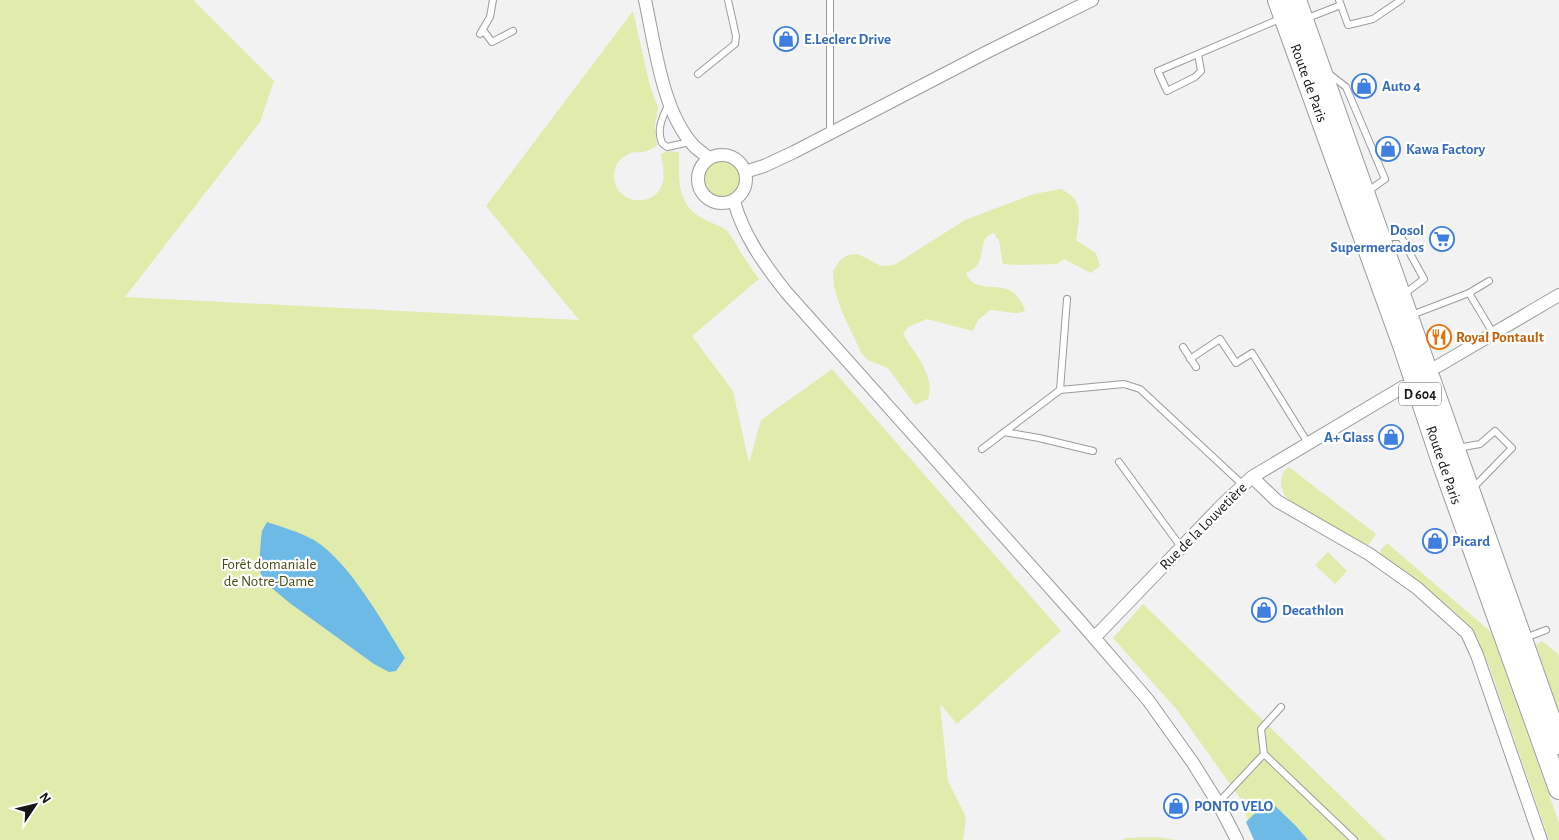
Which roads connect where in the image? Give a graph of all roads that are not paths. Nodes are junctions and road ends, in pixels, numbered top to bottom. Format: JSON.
{"nodes":[{"id":1,"x":493,"y":0,"type":"edge"},
{"id":2,"x":646,"y":0,"type":"edge"},
{"id":3,"x":728,"y":0,"type":"edge"},
{"id":4,"x":830,"y":0,"type":"edge"},
{"id":5,"x":1092,"y":0,"type":"edge"},
{"id":6,"x":1400,"y":0,"type":"edge"},
{"id":7,"x":1340,"y":2,"type":"edge"},
{"id":8,"x":1290,"y":9,"type":"edge"},
{"id":9,"x":513,"y":32,"type":"dead end"},
{"id":10,"x":1198,"y":54,"type":"junction"},
{"id":11,"x":698,"y":74,"type":"dead end"},
{"id":12,"x":670,"y":102,"type":"junction"},
{"id":13,"x":830,"y":134,"type":"junction"},
{"id":14,"x":691,"y":142,"type":"junction"},
{"id":15,"x":709,"y":158,"type":"junction"},
{"id":16,"x":745,"y":172,"type":"junction"},
{"id":17,"x":734,"y":201,"type":"junction"},
{"id":18,"x":1379,"y":237,"type":"junction"},
{"id":19,"x":1490,"y":281,"type":"dead end"},
{"id":20,"x":1469,"y":292,"type":"junction"},
{"id":21,"x":1559,"y":295,"type":"edge"},
{"id":22,"x":1401,"y":296,"type":"junction"},
{"id":23,"x":1067,"y":298,"type":"dead end"},
{"id":24,"x":1408,"y":316,"type":"junction"},
{"id":25,"x":1493,"y":333,"type":"junction"},
{"id":26,"x":1183,"y":347,"type":"dead end"},
{"id":27,"x":1190,"y":358,"type":"junction"},
{"id":28,"x":1438,"y":366,"type":"dead end"},
{"id":29,"x":1196,"y":367,"type":"dead end"},
{"id":30,"x":1403,"y":387,"type":"dead end"},
{"id":31,"x":1060,"y":390,"type":"junction"},
{"id":32,"x":1004,"y":432,"type":"junction"},
{"id":33,"x":1308,"y":443,"type":"junction"},
{"id":34,"x":1454,"y":448,"type":"junction"},
{"id":35,"x":982,"y":449,"type":"dead end"},
{"id":36,"x":1093,"y":451,"type":"dead end"},
{"id":37,"x":1119,"y":462,"type":"dead end"},
{"id":38,"x":1247,"y":481,"type":"junction"},
{"id":39,"x":1470,"y":492,"type":"junction"},
{"id":40,"x":1181,"y":547,"type":"junction"},
{"id":41,"x":1546,"y":630,"type":"dead end"},
{"id":42,"x":1094,"y":638,"type":"junction"},
{"id":43,"x":1522,"y":640,"type":"junction"},
{"id":44,"x":1281,"y":707,"type":"dead end"},
{"id":45,"x":1559,"y":744,"type":"edge"},
{"id":46,"x":1264,"y":754,"type":"junction"},
{"id":47,"x":1559,"y":789,"type":"edge"},
{"id":48,"x":1218,"y":803,"type":"junction"},
{"id":49,"x":1237,"y":840,"type":"edge"},
{"id":50,"x":1354,"y":840,"type":"edge"},
{"id":51,"x":1541,"y":840,"type":"edge"}],
"edges":[{"from":1,"to":9,"type":"lane"},
{"from":2,"to":12,"type":"street"},
{"from":3,"to":11,"type":"lane"},
{"from":4,"to":13,"type":"lane"},
{"from":5,"to":13,"type":"street"},
{"from":6,"to":7,"type":"lane"},
{"from":7,"to":8,"type":"lane"},
{"from":8,"to":10,"type":"lane"},
{"from":8,"to":18,"type":"main road","name":"Route de Paris","number":"D 604"},
{"from":8,"to":47,"type":"main road","name":"Route de Paris","number":"D 604"},
{"from":10,"to":10,"type":"lane"},
{"from":12,"to":14,"type":"street"},
{"from":12,"to":14,"type":"lane"},
{"from":13,"to":16,"type":"street"},
{"from":14,"to":15,"type":"street"},
{"from":15,"to":16,"type":"street"},
{"from":15,"to":17,"type":"street"},
{"from":16,"to":17,"type":"street"},
{"from":17,"to":42,"type":"street"},
{"from":18,"to":22,"type":"main road","name":"Route de Paris","number":"D 604"},
{"from":18,"to":22,"type":"lane"},
{"from":19,"to":20,"type":"lane"},
{"from":20,"to":24,"type":"lane"},
{"from":20,"to":25,"type":"lane"},
{"from":21,"to":25,"type":"street"},
{"from":22,"to":24,"type":"main road","name":"Route de Paris","number":"D 604"},
{"from":23,"to":31,"type":"lane"},
{"from":24,"to":34,"type":"main road","name":"Route de Paris","number":"D 604"},
{"from":25,"to":28,"type":"street"},
{"from":26,"to":27,"type":"lane"},
{"from":27,"to":29,"type":"lane"},
{"from":27,"to":33,"type":"lane"},
{"from":30,"to":33,"type":"street","name":"Rue de la Louvetière"},
{"from":31,"to":32,"type":"lane"},
{"from":31,"to":38,"type":"lane"},
{"from":32,"to":35,"type":"lane"},
{"from":32,"to":36,"type":"lane"},
{"from":33,"to":38,"type":"street","name":"Rue de la Louvetière"},
{"from":34,"to":39,"type":"main road","name":"Route de Paris","number":"D 604"},
{"from":34,"to":39,"type":"lane"},
{"from":37,"to":40,"type":"lane"},
{"from":38,"to":40,"type":"street","name":"Rue de la Louvetière"},
{"from":38,"to":51,"type":"street"},
{"from":39,"to":43,"type":"main road","name":"Route de Paris","number":"D 604"},
{"from":40,"to":42,"type":"street","name":"Rue de la Louvetière"},
{"from":41,"to":43,"type":"lane"},
{"from":42,"to":48,"type":"street"},
{"from":43,"to":45,"type":"main road","name":"Route de Paris","number":"D 604"},
{"from":44,"to":46,"type":"lane"},
{"from":46,"to":48,"type":"lane"},
{"from":46,"to":50,"type":"lane"},
{"from":48,"to":49,"type":"street"}]}
